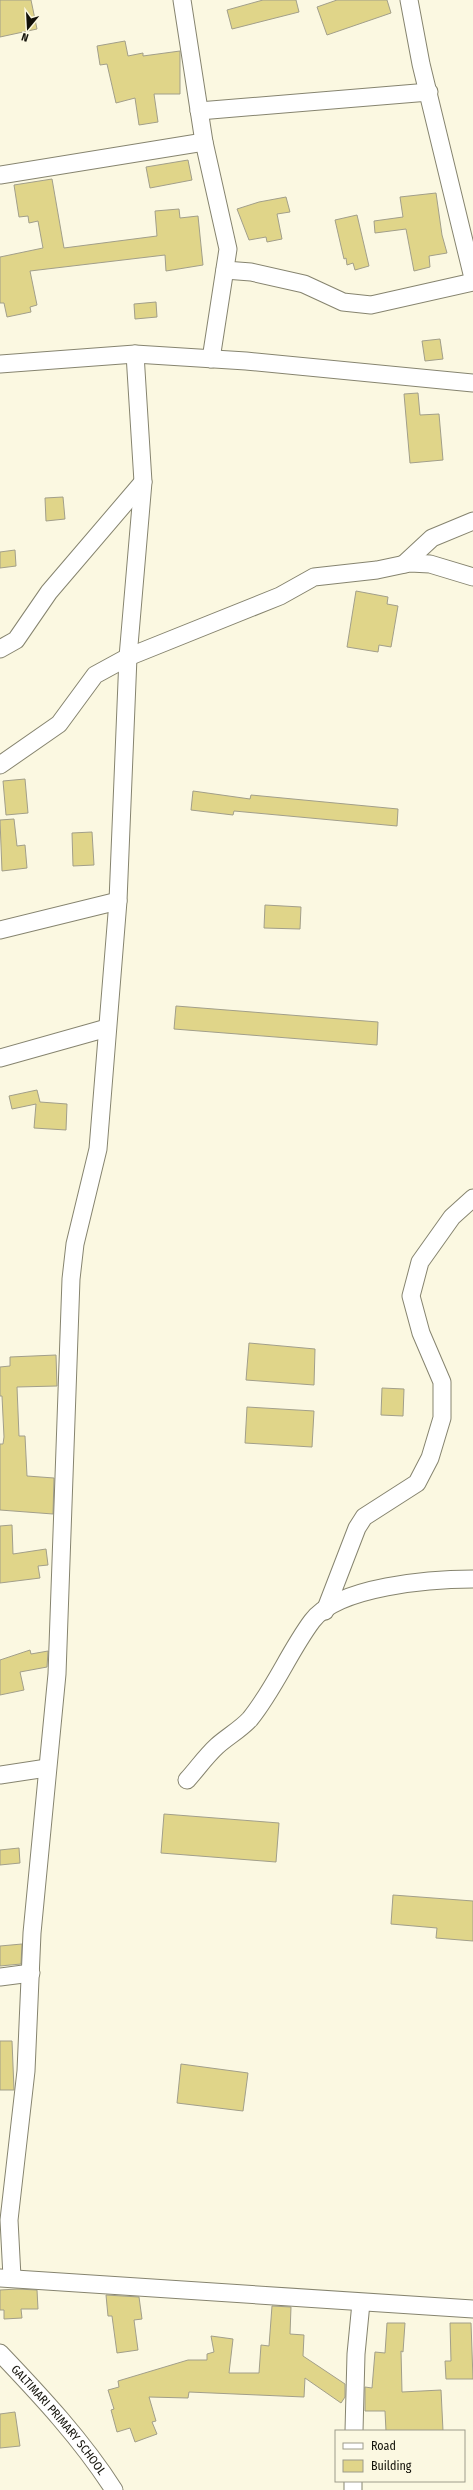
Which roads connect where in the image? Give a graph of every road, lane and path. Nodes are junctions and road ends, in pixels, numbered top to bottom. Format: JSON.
{"nodes":[{"id":1,"x":182,"y":0,"type":"edge"},
{"id":2,"x":409,"y":0,"type":"edge"},
{"id":3,"x":429,"y":92,"type":"junction"},
{"id":4,"x":199,"y":111,"type":"junction"},
{"id":5,"x":204,"y":142,"type":"junction"},
{"id":6,"x":0,"y":174,"type":"edge"},
{"id":7,"x":225,"y":270,"type":"junction"},
{"id":8,"x":473,"y":278,"type":"edge"},
{"id":9,"x":473,"y":282,"type":"edge"},
{"id":10,"x":135,"y":354,"type":"junction"},
{"id":11,"x":212,"y":359,"type":"junction"},
{"id":12,"x":0,"y":364,"type":"edge"},
{"id":13,"x":473,"y":383,"type":"edge"},
{"id":14,"x":143,"y":482,"type":"junction"},
{"id":15,"x":473,"y":521,"type":"edge"},
{"id":16,"x":404,"y":564,"type":"junction"},
{"id":17,"x":473,"y":577,"type":"edge"},
{"id":18,"x":0,"y":649,"type":"edge"},
{"id":19,"x":128,"y":657,"type":"junction"},
{"id":20,"x":0,"y":765,"type":"edge"},
{"id":21,"x":118,"y":901,"type":"junction"},
{"id":22,"x":0,"y":930,"type":"edge"},
{"id":23,"x":107,"y":1028,"type":"junction"},
{"id":24,"x":0,"y":1058,"type":"edge"},
{"id":25,"x":473,"y":1198,"type":"edge"},
{"id":26,"x":473,"y":1579,"type":"edge"},
{"id":27,"x":325,"y":1611,"type":"junction"},
{"id":28,"x":47,"y":1768,"type":"junction"},
{"id":29,"x":0,"y":1775,"type":"edge"},
{"id":30,"x":187,"y":1780,"type":"dead end"},
{"id":31,"x":31,"y":1973,"type":"junction"},
{"id":32,"x":0,"y":1977,"type":"edge"},
{"id":33,"x":6,"y":2278,"type":"edge"},
{"id":34,"x":361,"y":2303,"type":"junction"},
{"id":35,"x":473,"y":2309,"type":"edge"},
{"id":36,"x":0,"y":2353,"type":"edge"},
{"id":37,"x":354,"y":2430,"type":"edge"},
{"id":38,"x":114,"y":2490,"type":"edge"}],
"edges":[{"from":1,"to":4,"type":"street"},
{"from":2,"to":3,"type":"street"},
{"from":3,"to":4,"type":"street"},
{"from":3,"to":8,"type":"street"},
{"from":4,"to":5,"type":"street"},
{"from":5,"to":6,"type":"street"},
{"from":5,"to":7,"type":"street"},
{"from":7,"to":9,"type":"street"},
{"from":7,"to":11,"type":"street"},
{"from":10,"to":11,"type":"street"},
{"from":10,"to":12,"type":"street"},
{"from":10,"to":14,"type":"street"},
{"from":11,"to":13,"type":"street"},
{"from":14,"to":18,"type":"street"},
{"from":14,"to":19,"type":"street"},
{"from":15,"to":16,"type":"street"},
{"from":16,"to":17,"type":"street"},
{"from":16,"to":19,"type":"street"},
{"from":19,"to":20,"type":"street"},
{"from":19,"to":21,"type":"street"},
{"from":21,"to":22,"type":"street"},
{"from":21,"to":23,"type":"street"},
{"from":23,"to":24,"type":"street"},
{"from":23,"to":28,"type":"street"},
{"from":25,"to":27,"type":"street"},
{"from":26,"to":27,"type":"street"},
{"from":27,"to":30,"type":"street"},
{"from":28,"to":29,"type":"street"},
{"from":28,"to":31,"type":"street"},
{"from":31,"to":32,"type":"street"},
{"from":31,"to":33,"type":"street"},
{"from":33,"to":34,"type":"street"},
{"from":34,"to":35,"type":"street"},
{"from":34,"to":37,"type":"street"},
{"from":36,"to":38,"type":"street","name":"GALTIMARI PRIMARY SCHOOL"}]}
